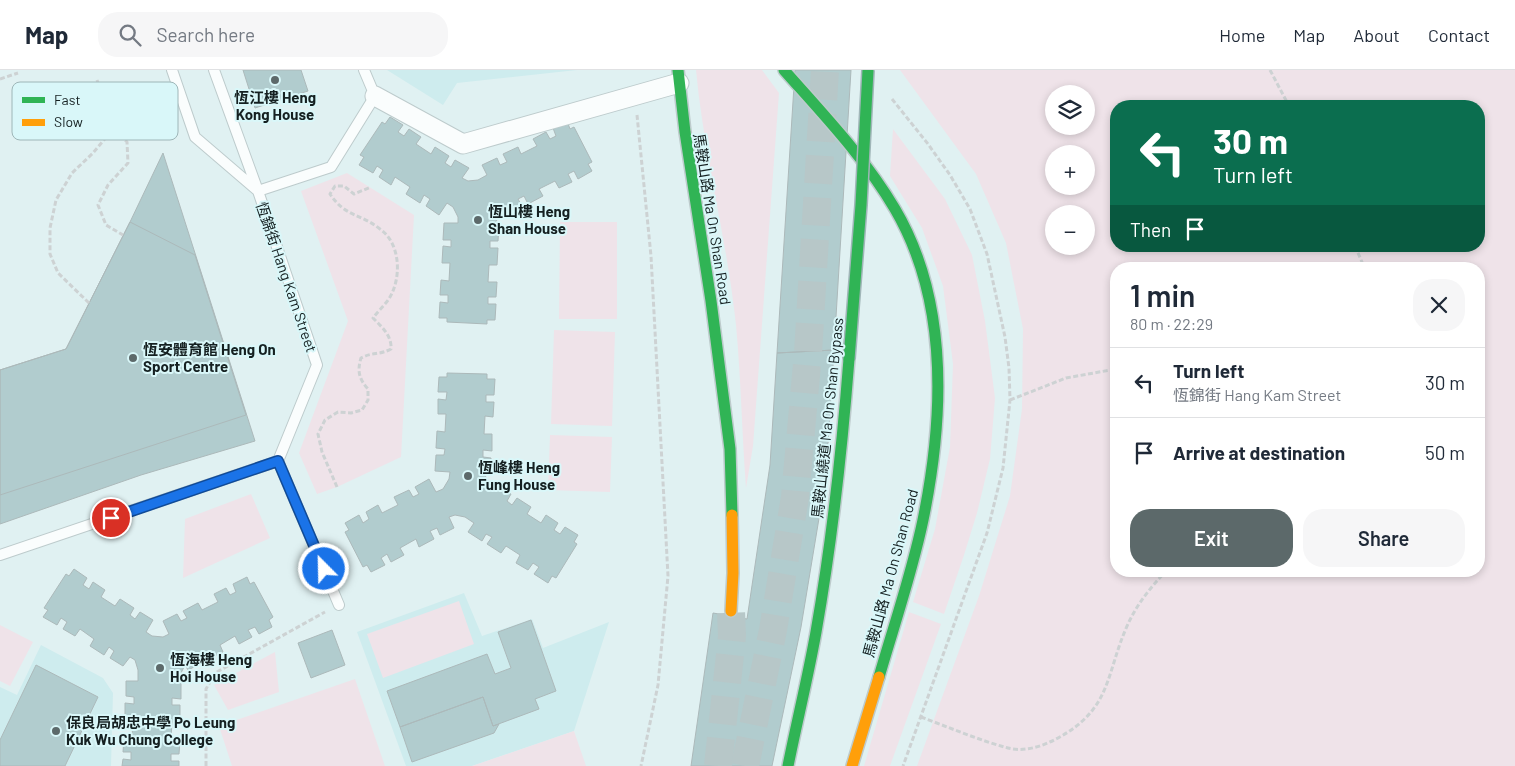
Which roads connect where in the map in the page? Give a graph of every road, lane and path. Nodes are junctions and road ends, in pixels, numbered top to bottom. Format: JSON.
{"nodes":[{"id":1,"x":172,"y":70,"type":"edge"},
{"id":2,"x":214,"y":70,"type":"edge"},
{"id":3,"x":364,"y":70,"type":"edge"},
{"id":4,"x":784,"y":70,"type":"edge"},
{"id":5,"x":868,"y":70,"type":"edge"},
{"id":6,"x":1270,"y":70,"type":"edge"},
{"id":7,"x":18,"y":73,"type":"dead end"},
{"id":8,"x":679,"y":77,"type":"edge"},
{"id":9,"x":0,"y":79,"type":"edge"},
{"id":10,"x":176,"y":82,"type":"edge"},
{"id":11,"x":178,"y":87,"type":"edge"},
{"id":12,"x":886,"y":92,"type":"dead end"},
{"id":13,"x":635,"y":95,"type":"junction"},
{"id":14,"x":375,"y":96,"type":"junction"},
{"id":15,"x":1286,"y":100,"type":"edge"},
{"id":16,"x":104,"y":140,"type":"edge"},
{"id":17,"x":125,"y":140,"type":"edge"},
{"id":18,"x":370,"y":187,"type":"dead end"},
{"id":19,"x":258,"y":191,"type":"junction"},
{"id":20,"x":123,"y":235,"type":"dead end"},
{"id":21,"x":89,"y":303,"type":"dead end"},
{"id":22,"x":1110,"y":370,"type":"edge"},
{"id":23,"x":1010,"y":400,"type":"junction"},
{"id":24,"x":278,"y":461,"type":"junction"},
{"id":25,"x":337,"y":486,"type":"dead end"},
{"id":26,"x":0,"y":555,"type":"edge"},
{"id":27,"x":1161,"y":577,"type":"edge"},
{"id":28,"x":339,"y":605,"type":"joint"},
{"id":29,"x":732,"y":611,"type":"tunnel mouth"},
{"id":30,"x":921,"y":717,"type":"junction"},
{"id":31,"x":206,"y":766,"type":"edge"},
{"id":32,"x":640,"y":766,"type":"edge"},
{"id":33,"x":788,"y":766,"type":"edge"},
{"id":34,"x":852,"y":766,"type":"edge"},
{"id":35,"x":903,"y":766,"type":"edge"}],
"edges":[{"from":1,"to":10,"type":"lane"},
{"from":2,"to":19,"type":"lane","name":"恆錦街 Hang Kam Street"},
{"from":3,"to":14,"type":"lane"},
{"from":4,"to":34,"type":"main road","name":"馬鞍山路 Ma On Shan Road"},
{"from":5,"to":33,"type":"main road","name":"馬鞍山繞道 Ma On Shan Bypass","bridge":true},
{"from":6,"to":15,"type":"path"},
{"from":7,"to":9,"type":"path"},
{"from":8,"to":13,"type":"street"},
{"from":8,"to":29,"type":"main road","name":"馬鞍山路 Ma On Shan Road"},
{"from":11,"to":19,"type":"lane"},
{"from":12,"to":23,"type":"path"},
{"from":13,"to":14,"type":"street"},
{"from":13,"to":32,"type":"path"},
{"from":14,"to":19,"type":"lane"},
{"from":16,"to":21,"type":"path"},
{"from":17,"to":20,"type":"path"},
{"from":18,"to":25,"type":"path"},
{"from":19,"to":24,"type":"lane","name":"恆錦街 Hang Kam Street"},
{"from":22,"to":23,"type":"path"},
{"from":23,"to":30,"type":"path"},
{"from":24,"to":26,"type":"lane"},
{"from":24,"to":28,"type":"lane"},
{"from":27,"to":30,"type":"path"},
{"from":28,"to":31,"type":"path"},
{"from":30,"to":35,"type":"path"}]}
